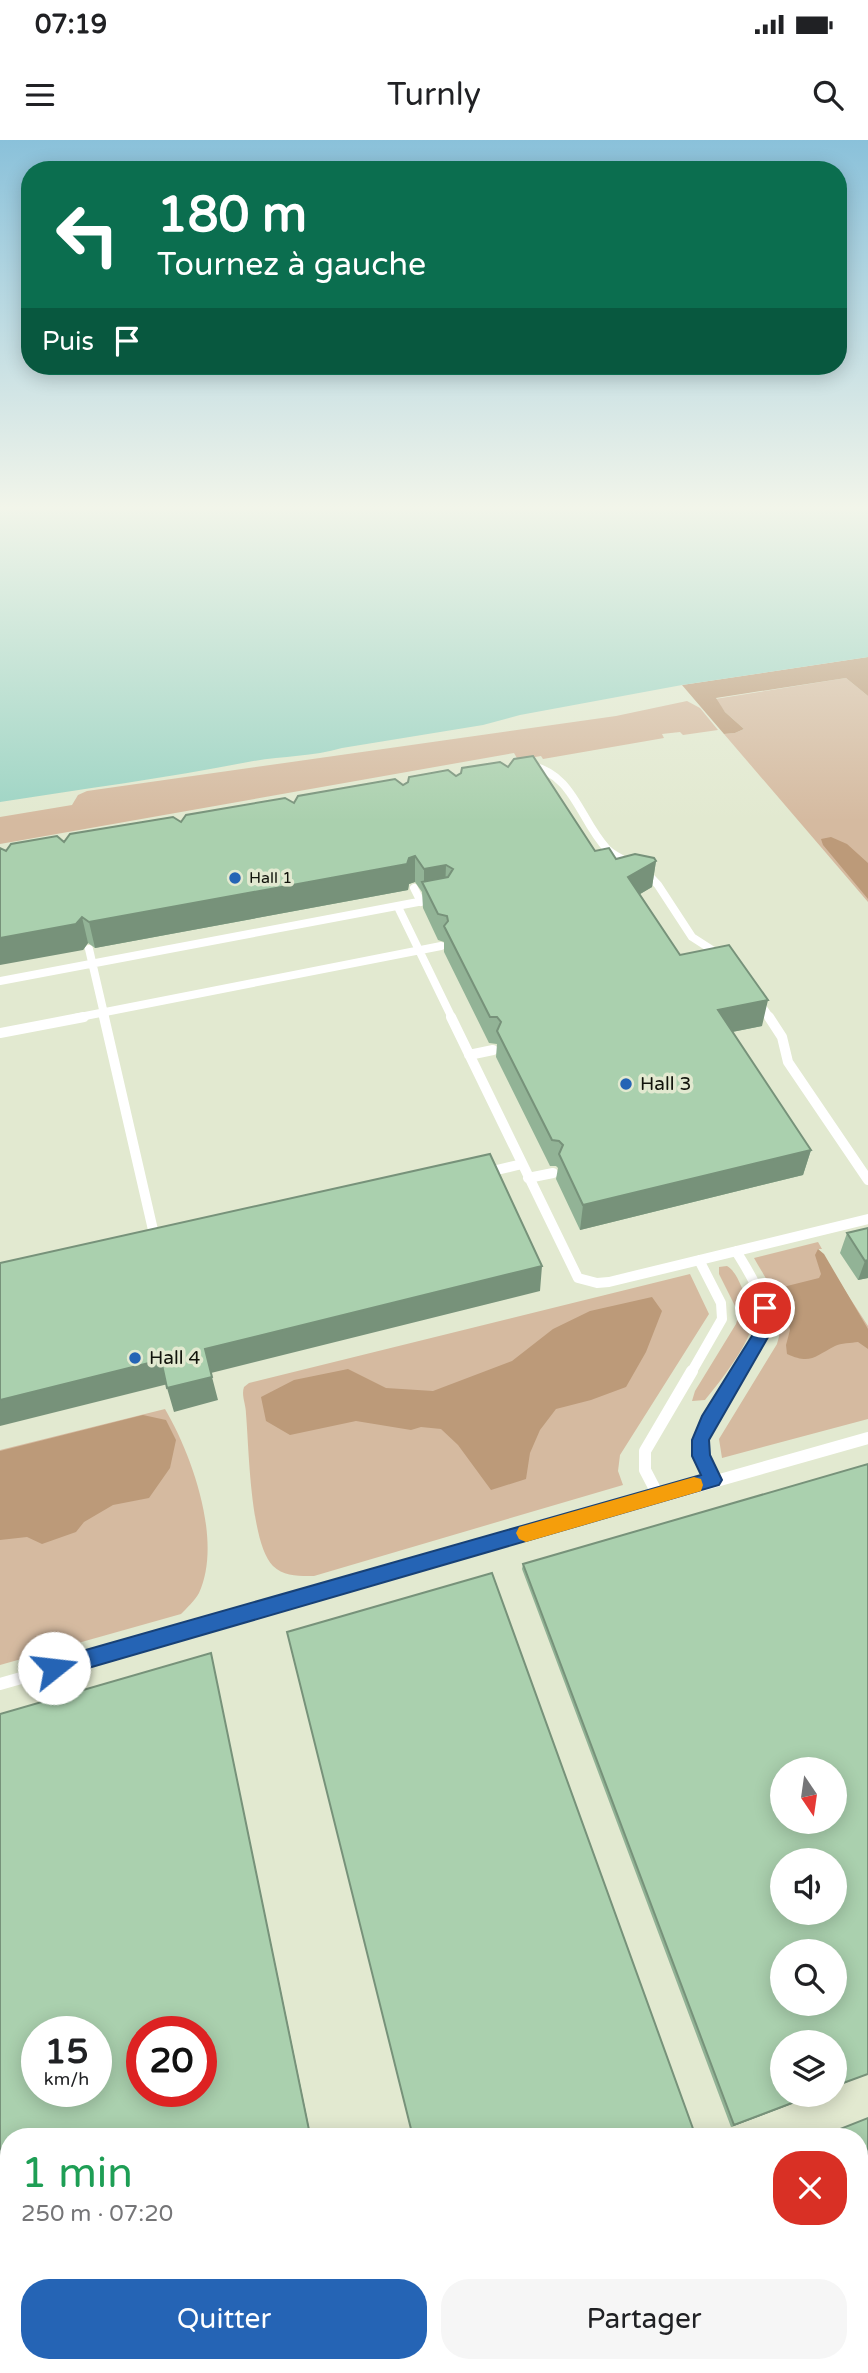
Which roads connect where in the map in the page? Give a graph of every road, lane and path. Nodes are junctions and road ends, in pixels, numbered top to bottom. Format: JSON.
{"nodes":[{"id":1,"x":523,"y":766,"type":"edge"},
{"id":2,"x":414,"y":888,"type":"dead end"},
{"id":3,"x":446,"y":897,"type":"edge"},
{"id":4,"x":421,"y":902,"type":"junction"},
{"id":5,"x":398,"y":906,"type":"junction"},
{"id":6,"x":442,"y":946,"type":"edge"},
{"id":7,"x":89,"y":949,"type":"dead end"},
{"id":8,"x":419,"y":951,"type":"junction"},
{"id":9,"x":728,"y":959,"type":"edge"},
{"id":10,"x":92,"y":964,"type":"junction"},
{"id":11,"x":0,"y":981,"type":"edge"},
{"id":12,"x":752,"y":991,"type":"edge"},
{"id":13,"x":103,"y":1013,"type":"junction"},
{"id":14,"x":0,"y":1033,"type":"edge"},
{"id":15,"x":492,"y":1050,"type":"dead end"},
{"id":16,"x":469,"y":1055,"type":"junction"},
{"id":17,"x":522,"y":1164,"type":"junction"},
{"id":18,"x":553,"y":1173,"type":"dead end"},
{"id":19,"x":468,"y":1177,"type":"edge"},
{"id":20,"x":528,"y":1178,"type":"junction"},
{"id":21,"x":868,"y":1180,"type":"edge"},
{"id":22,"x":868,"y":1211,"type":"edge"},
{"id":23,"x":863,"y":1220,"type":"edge"},
{"id":24,"x":171,"y":1245,"type":"edge"},
{"id":25,"x":158,"y":1248,"type":"junction"},
{"id":26,"x":145,"y":1251,"type":"edge"},
{"id":27,"x":736,"y":1251,"type":"junction"},
{"id":28,"x":699,"y":1260,"type":"junction"},
{"id":29,"x":868,"y":1438,"type":"edge"},
{"id":30,"x":713,"y":1480,"type":"junction"},
{"id":31,"x":658,"y":1495,"type":"junction"},
{"id":32,"x":0,"y":1684,"type":"edge"}],
"edges":[{"from":1,"to":9,"type":"lane"},
{"from":2,"to":4,"type":"lane"},
{"from":3,"to":4,"type":"lane"},
{"from":4,"to":5,"type":"lane"},
{"from":5,"to":8,"type":"lane"},
{"from":5,"to":10,"type":"lane"},
{"from":6,"to":8,"type":"lane"},
{"from":7,"to":10,"type":"lane"},
{"from":8,"to":13,"type":"lane"},
{"from":8,"to":16,"type":"lane"},
{"from":10,"to":11,"type":"lane"},
{"from":10,"to":13,"type":"lane"},
{"from":12,"to":21,"type":"lane"},
{"from":13,"to":14,"type":"lane"},
{"from":13,"to":25,"type":"lane"},
{"from":15,"to":16,"type":"lane"},
{"from":16,"to":17,"type":"lane"},
{"from":17,"to":19,"type":"lane"},
{"from":17,"to":20,"type":"lane"},
{"from":18,"to":20,"type":"lane"},
{"from":20,"to":28,"type":"lane"},
{"from":22,"to":23,"type":"lane"},
{"from":23,"to":27,"type":"lane"},
{"from":24,"to":25,"type":"lane"},
{"from":25,"to":26,"type":"lane"},
{"from":27,"to":28,"type":"lane"},
{"from":27,"to":30,"type":"lane"},
{"from":28,"to":31,"type":"lane"},
{"from":29,"to":30,"type":"lane"},
{"from":30,"to":31,"type":"lane"},
{"from":31,"to":32,"type":"lane"}]}
